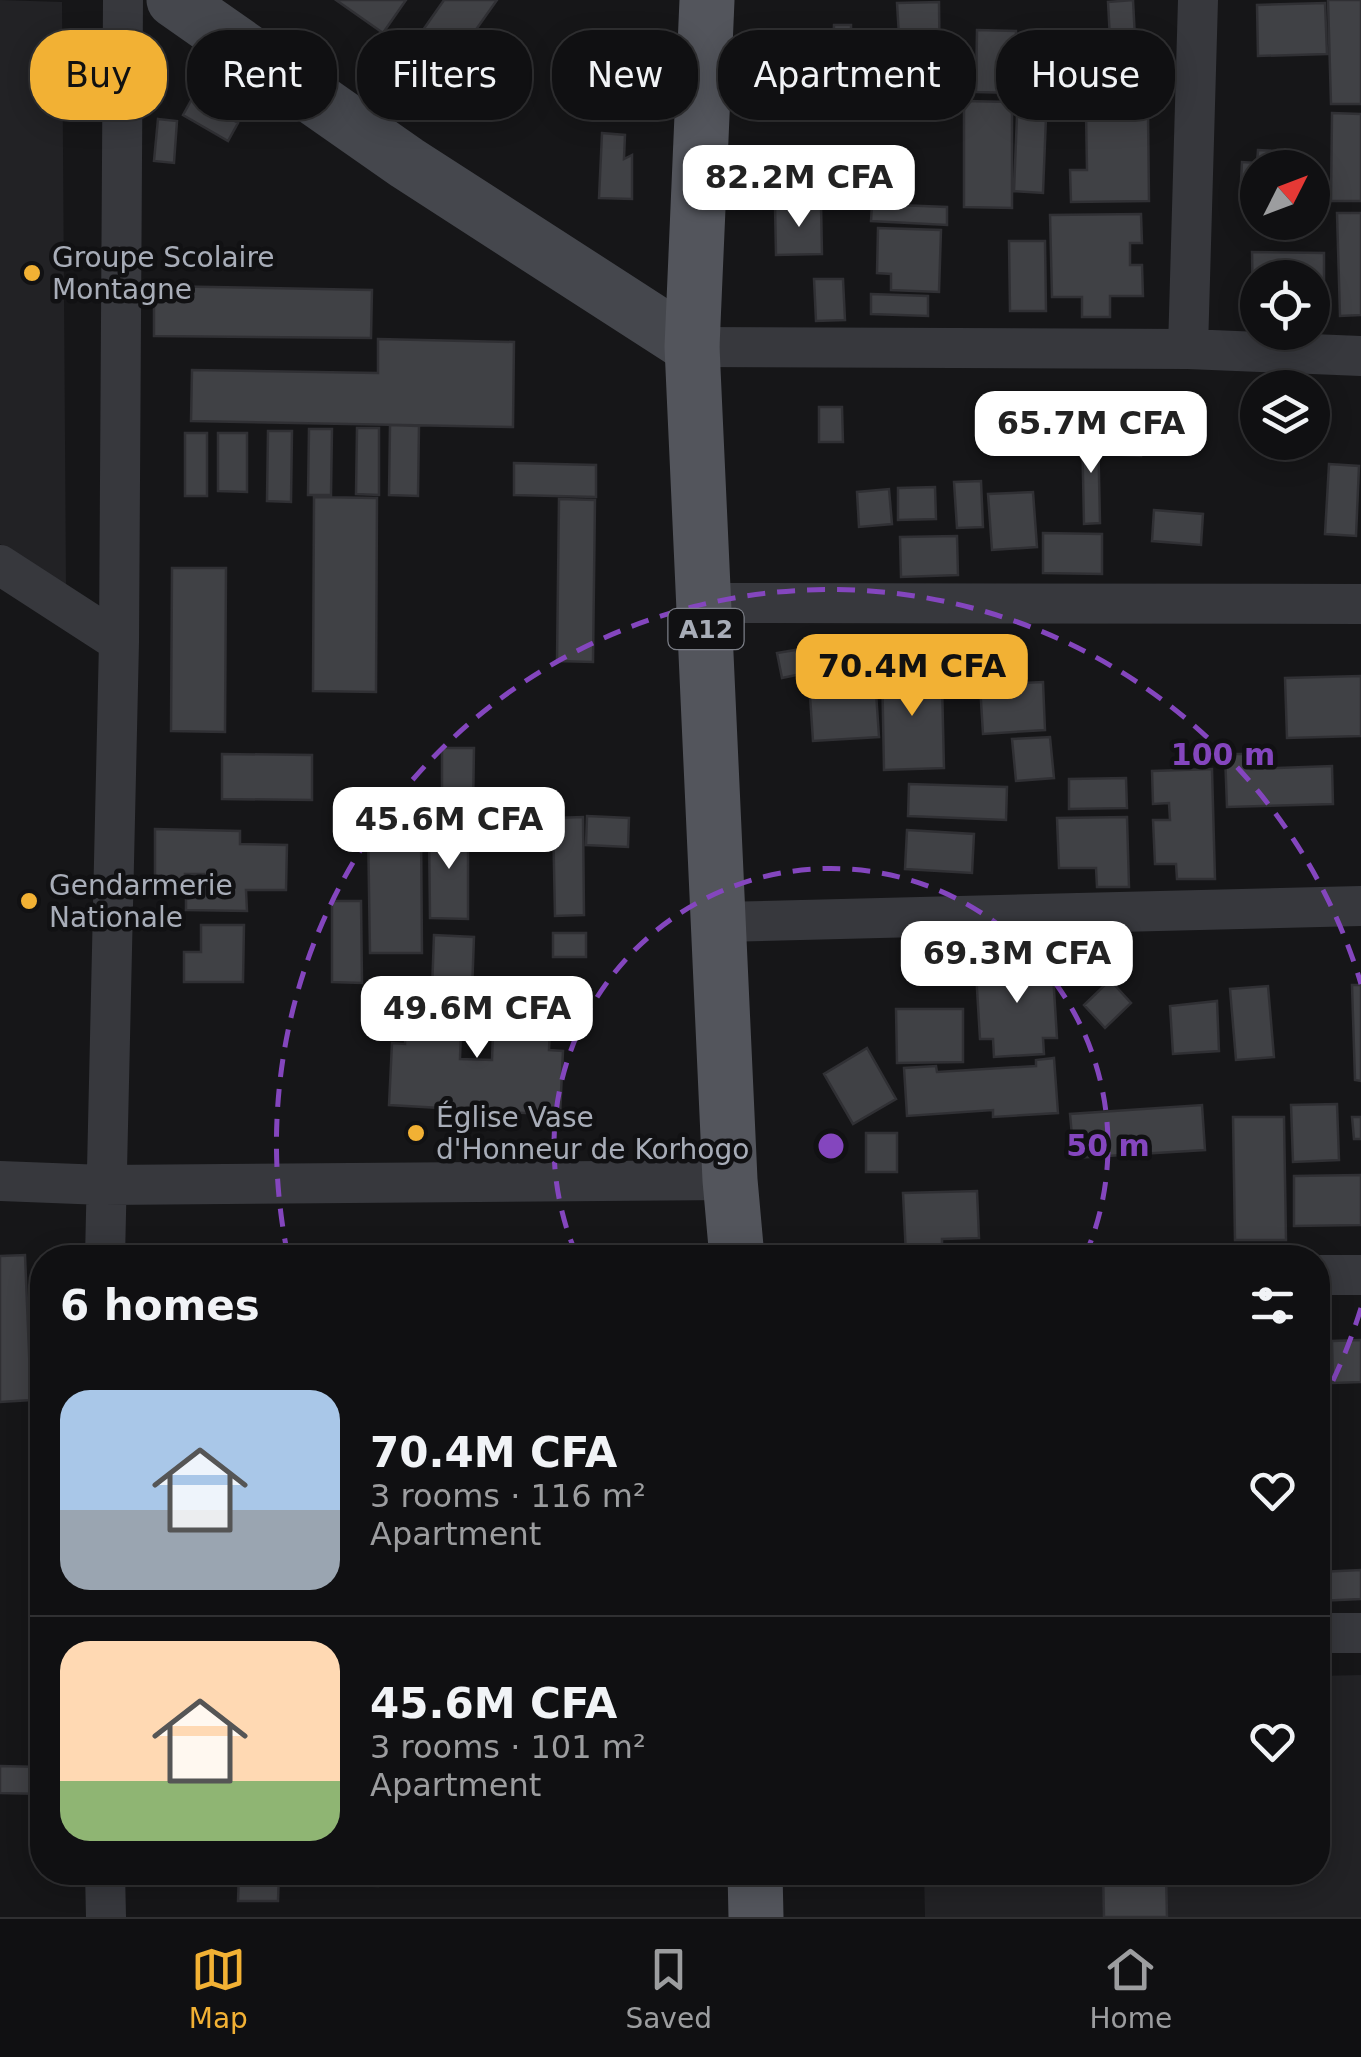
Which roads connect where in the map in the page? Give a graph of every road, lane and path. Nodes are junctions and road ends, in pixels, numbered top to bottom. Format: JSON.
{"nodes":[{"id":1,"x":122,"y":0,"type":"edge"},
{"id":2,"x":174,"y":0,"type":"edge"},
{"id":3,"x":707,"y":0,"type":"edge"},
{"id":4,"x":1198,"y":0,"type":"edge"},
{"id":5,"x":692,"y":348,"type":"junction"},
{"id":6,"x":1188,"y":349,"type":"junction"},
{"id":7,"x":1361,"y":356,"type":"edge"},
{"id":8,"x":0,"y":565,"type":"edge"},
{"id":9,"x":705,"y":602,"type":"junction"},
{"id":10,"x":1361,"y":604,"type":"edge"},
{"id":11,"x":119,"y":642,"type":"junction"},
{"id":12,"x":1361,"y":906,"type":"edge"},
{"id":13,"x":720,"y":922,"type":"junction"},
{"id":14,"x":730,"y":1180,"type":"junction"},
{"id":15,"x":0,"y":1181,"type":"edge"},
{"id":16,"x":104,"y":1185,"type":"junction"},
{"id":17,"x":104,"y":1245,"type":"edge"},
{"id":18,"x":736,"y":1245,"type":"edge"},
{"id":19,"x":1330,"y":1275,"type":"edge"},
{"id":20,"x":1361,"y":1275,"type":"edge"},
{"id":21,"x":1361,"y":1632,"type":"edge"},
{"id":22,"x":1330,"y":1633,"type":"edge"},
{"id":23,"x":106,"y":1885,"type":"edge"},
{"id":24,"x":755,"y":1885,"type":"edge"},
{"id":25,"x":106,"y":1917,"type":"edge"},
{"id":26,"x":756,"y":1917,"type":"edge"}],
"edges":[{"from":1,"to":11,"type":"street"},
{"from":2,"to":5,"type":"street"},
{"from":3,"to":5,"type":"main road","number":"A12"},
{"from":4,"to":6,"type":"street"},
{"from":5,"to":6,"type":"street"},
{"from":5,"to":9,"type":"main road","number":"A12"},
{"from":6,"to":7,"type":"street"},
{"from":8,"to":11,"type":"street"},
{"from":9,"to":10,"type":"street"},
{"from":9,"to":13,"type":"main road","number":"A12"},
{"from":11,"to":16,"type":"street"},
{"from":12,"to":13,"type":"street"},
{"from":13,"to":14,"type":"main road","number":"A12"},
{"from":14,"to":16,"type":"street"},
{"from":14,"to":18,"type":"main road","number":"A12"},
{"from":15,"to":16,"type":"street"},
{"from":16,"to":17,"type":"street"},
{"from":19,"to":20,"type":"street"},
{"from":21,"to":22,"type":"street"},
{"from":23,"to":25,"type":"street"},
{"from":24,"to":26,"type":"main road"}]}
